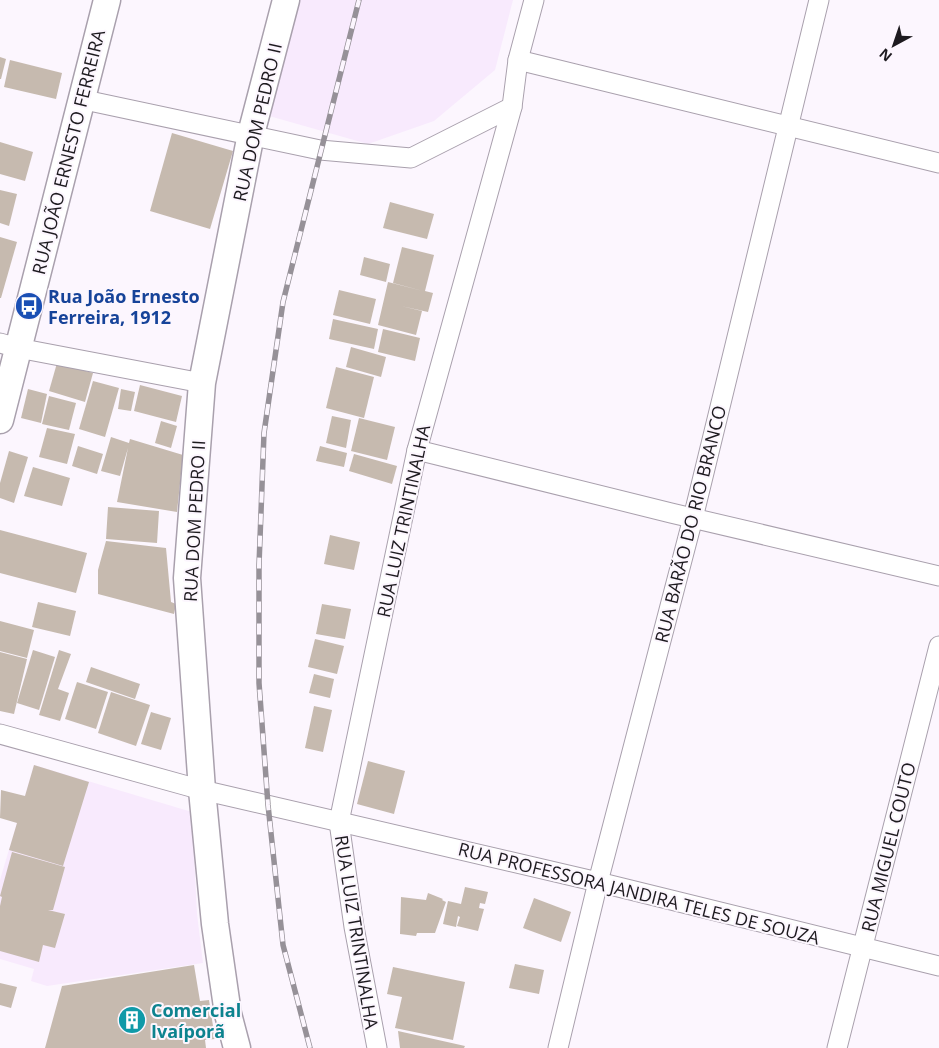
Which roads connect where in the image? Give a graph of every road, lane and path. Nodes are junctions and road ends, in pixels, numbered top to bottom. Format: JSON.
{"nodes":[{"id":1,"x":107,"y":0,"type":"edge"},
{"id":2,"x":286,"y":0,"type":"edge"},
{"id":3,"x":534,"y":0,"type":"edge"},
{"id":4,"x":819,"y":0,"type":"edge"},
{"id":5,"x":518,"y":60,"type":"junction"},
{"id":6,"x":80,"y":99,"type":"junction"},
{"id":7,"x":512,"y":107,"type":"junction"},
{"id":8,"x":789,"y":127,"type":"junction"},
{"id":9,"x":251,"y":134,"type":"junction"},
{"id":10,"x":939,"y":163,"type":"edge"},
{"id":11,"x":9,"y":345,"type":"edge"},
{"id":12,"x":202,"y":383,"type":"junction"},
{"id":13,"x":0,"y":420,"type":"edge"},
{"id":14,"x":417,"y":450,"type":"junction"},
{"id":15,"x":693,"y":518,"type":"junction"},
{"id":16,"x":939,"y":576,"type":"edge"},
{"id":17,"x":939,"y":646,"type":"edge"},
{"id":18,"x":0,"y":734,"type":"edge"},
{"id":19,"x":202,"y":790,"type":"junction"},
{"id":20,"x":339,"y":822,"type":"junction"},
{"id":21,"x":598,"y":882,"type":"junction"},
{"id":22,"x":863,"y":947,"type":"junction"},
{"id":23,"x":939,"y":966,"type":"edge"},
{"id":24,"x":236,"y":1048,"type":"edge"},
{"id":25,"x":377,"y":1048,"type":"edge"},
{"id":26,"x":558,"y":1048,"type":"edge"},
{"id":27,"x":837,"y":1048,"type":"edge"}],
"edges":[{"from":1,"to":6,"type":"street","name":"RUA JOÃO ERNESTO FERREIRA"},
{"from":2,"to":9,"type":"street","name":"RUA DOM PEDRO II"},
{"from":3,"to":5,"type":"street","name":"RUA LUIZ TRINTINALHA"},
{"from":4,"to":8,"type":"street","name":"RUA BARÃO DO RIO BRANCO"},
{"from":5,"to":7,"type":"street","name":"RUA LUIZ TRINTINALHA"},
{"from":5,"to":8,"type":"street"},
{"from":6,"to":9,"type":"street"},
{"from":6,"to":11,"type":"street","name":"RUA JOÃO ERNESTO FERREIRA"},
{"from":7,"to":9,"type":"street"},
{"from":7,"to":14,"type":"street","name":"RUA LUIZ TRINTINALHA"},
{"from":8,"to":10,"type":"street"},
{"from":8,"to":15,"type":"street","name":"RUA BARÃO DO RIO BRANCO"},
{"from":9,"to":12,"type":"street","name":"RUA DOM PEDRO II"},
{"from":11,"to":12,"type":"street"},
{"from":11,"to":13,"type":"street","name":"RUA JOÃO ERNESTO FERREIRA"},
{"from":12,"to":19,"type":"street","name":"RUA DOM PEDRO II"},
{"from":14,"to":15,"type":"street"},
{"from":14,"to":20,"type":"street","name":"RUA LUIZ TRINTINALHA"},
{"from":15,"to":16,"type":"street"},
{"from":15,"to":21,"type":"street","name":"RUA BARÃO DO RIO BRANCO"},
{"from":17,"to":22,"type":"street","name":"RUA MIGUEL COUTO"},
{"from":18,"to":19,"type":"street"},
{"from":19,"to":20,"type":"street","name":"RUA PROFESSORA JANDIRA TELES DE SOUZA"},
{"from":19,"to":24,"type":"street","name":"RUA DOM PEDRO II"},
{"from":20,"to":21,"type":"street","name":"RUA PROFESSORA JANDIRA TELES DE SOUZA"},
{"from":20,"to":25,"type":"street","name":"RUA LUIZ TRINTINALHA"},
{"from":21,"to":22,"type":"street","name":"RUA PROFESSORA JANDIRA TELES DE SOUZA"},
{"from":21,"to":26,"type":"street","name":"RUA BARÃO DO RIO BRANCO"},
{"from":22,"to":23,"type":"street","name":"RUA PROFESSORA JANDIRA TELES DE SOUZA"},
{"from":22,"to":27,"type":"street","name":"RUA MIGUEL COUTO"}]}
